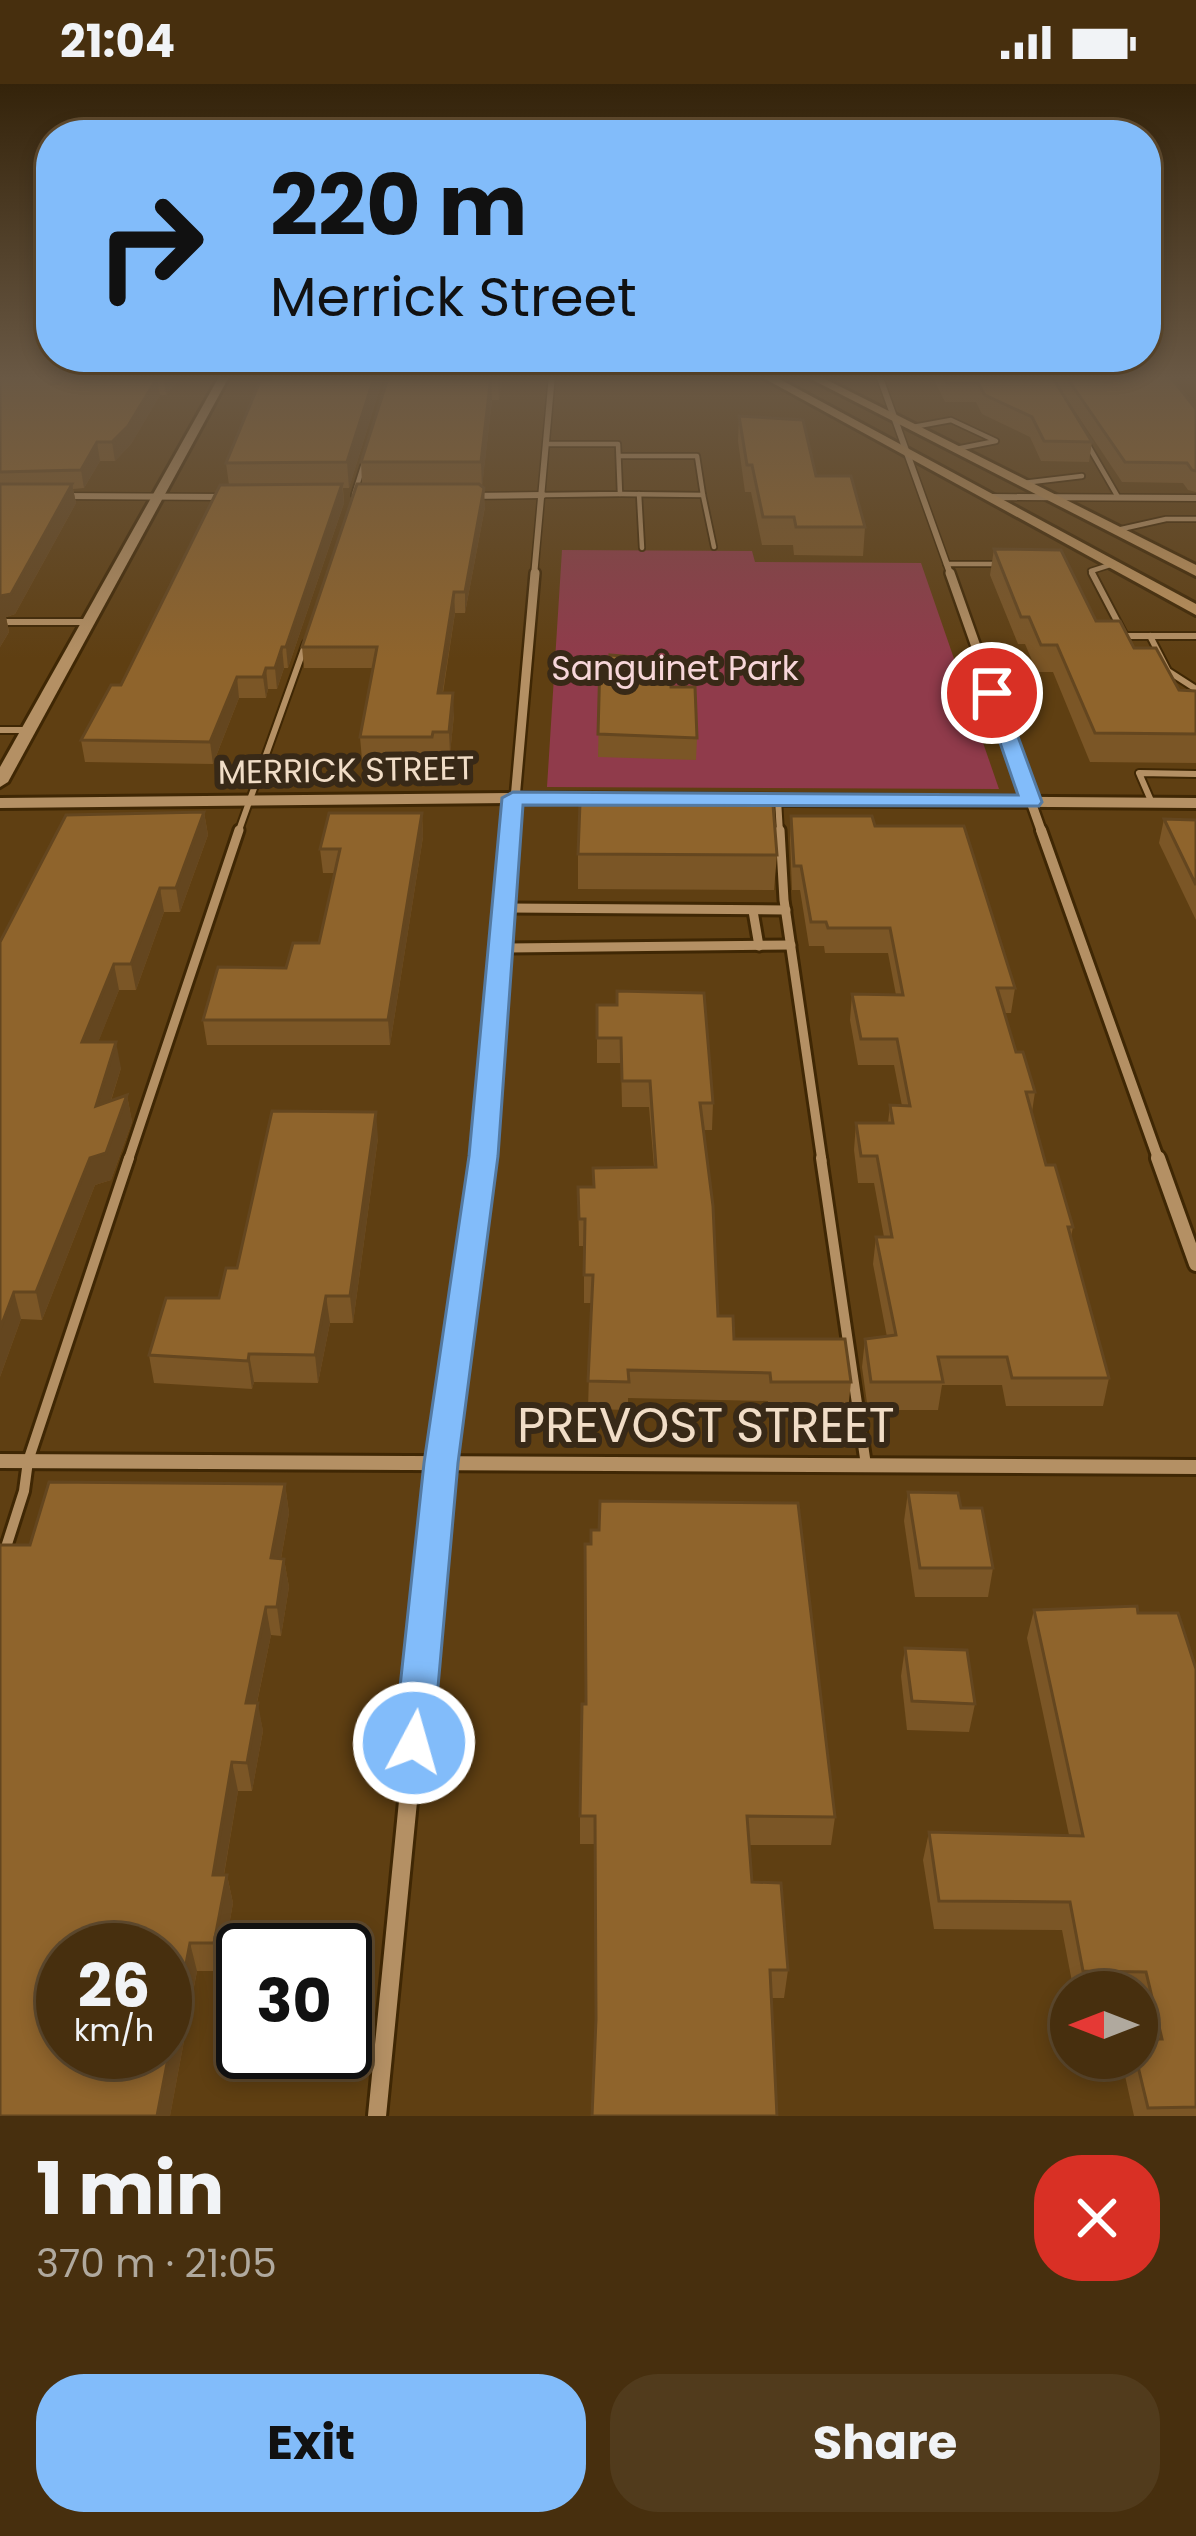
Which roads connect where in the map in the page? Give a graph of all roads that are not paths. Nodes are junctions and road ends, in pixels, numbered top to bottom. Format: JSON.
{"nodes":[{"id":1,"x":174,"y":470,"type":"edge"},
{"id":2,"x":362,"y":470,"type":"edge"},
{"id":3,"x":545,"y":470,"type":"edge"},
{"id":4,"x":619,"y":470,"type":"edge"},
{"id":5,"x":699,"y":470,"type":"edge"},
{"id":6,"x":912,"y":470,"type":"edge"},
{"id":7,"x":939,"y":470,"type":"edge"},
{"id":8,"x":997,"y":470,"type":"edge"},
{"id":9,"x":1102,"y":470,"type":"edge"},
{"id":10,"x":1082,"y":476,"type":"dead end"},
{"id":11,"x":1023,"y":483,"type":"junction"},
{"id":12,"x":620,"y":494,"type":"junction"},
{"id":13,"x":638,"y":494,"type":"junction"},
{"id":14,"x":543,"y":495,"type":"junction"},
{"id":15,"x":703,"y":495,"type":"junction"},
{"id":16,"x":46,"y":496,"type":"edge"},
{"id":17,"x":160,"y":496,"type":"junction"},
{"id":18,"x":331,"y":496,"type":"edge"},
{"id":19,"x":353,"y":496,"type":"junction"},
{"id":20,"x":377,"y":496,"type":"edge"},
{"id":21,"x":448,"y":496,"type":"edge"},
{"id":22,"x":240,"y":497,"type":"edge"},
{"id":23,"x":991,"y":497,"type":"junction"},
{"id":24,"x":1052,"y":497,"type":"junction"},
{"id":25,"x":1118,"y":497,"type":"junction"},
{"id":26,"x":1196,"y":498,"type":"edge"},
{"id":27,"x":1196,"y":519,"type":"edge"},
{"id":28,"x":1117,"y":530,"type":"junction"},
{"id":29,"x":714,"y":547,"type":"dead end"},
{"id":30,"x":642,"y":548,"type":"dead end"},
{"id":31,"x":946,"y":564,"type":"junction"},
{"id":32,"x":1020,"y":564,"type":"edge"},
{"id":33,"x":1113,"y":564,"type":"junction"},
{"id":34,"x":1077,"y":571,"type":"edge"},
{"id":35,"x":1091,"y":571,"type":"junction"},
{"id":36,"x":1196,"y":572,"type":"edge"},
{"id":37,"x":1196,"y":610,"type":"edge"},
{"id":38,"x":0,"y":622,"type":"edge"},
{"id":39,"x":87,"y":622,"type":"junction"},
{"id":40,"x":314,"y":623,"type":"edge"},
{"id":41,"x":1150,"y":636,"type":"junction"},
{"id":42,"x":1196,"y":636,"type":"edge"},
{"id":43,"x":1196,"y":689,"type":"edge"},
{"id":44,"x":0,"y":730,"type":"edge"},
{"id":45,"x":28,"y":730,"type":"junction"},
{"id":46,"x":1196,"y":774,"type":"edge"},
{"id":47,"x":0,"y":782,"type":"edge"},
{"id":48,"x":513,"y":798,"type":"junction"},
{"id":49,"x":778,"y":800,"type":"junction"},
{"id":50,"x":0,"y":802,"type":"edge"},
{"id":51,"x":248,"y":802,"type":"junction"},
{"id":52,"x":1031,"y":802,"type":"junction"},
{"id":53,"x":1152,"y":802,"type":"junction"},
{"id":54,"x":1196,"y":803,"type":"edge"},
{"id":55,"x":506,"y":908,"type":"junction"},
{"id":56,"x":786,"y":910,"type":"junction"},
{"id":57,"x":752,"y":911,"type":"junction"},
{"id":58,"x":791,"y":945,"type":"junction"},
{"id":59,"x":759,"y":946,"type":"junction"},
{"id":60,"x":501,"y":948,"type":"junction"},
{"id":61,"x":1196,"y":1264,"type":"edge"},
{"id":62,"x":0,"y":1461,"type":"edge"},
{"id":63,"x":28,"y":1461,"type":"junction"},
{"id":64,"x":441,"y":1463,"type":"junction"},
{"id":65,"x":866,"y":1465,"type":"junction"},
{"id":66,"x":1196,"y":1467,"type":"edge"},
{"id":67,"x":0,"y":1566,"type":"edge"},
{"id":68,"x":377,"y":2116,"type":"edge"}],
"edges":[{"from":1,"to":17,"type":"street"},
{"from":2,"to":19,"type":"lane"},
{"from":3,"to":14,"type":"street"},
{"from":4,"to":12,"type":"lane"},
{"from":5,"to":15,"type":"lane"},
{"from":6,"to":31,"type":"street"},
{"from":7,"to":23,"type":"main road"},
{"from":8,"to":11,"type":"main road"},
{"from":9,"to":25,"type":"lane"},
{"from":10,"to":11,"type":"lane"},
{"from":11,"to":24,"type":"main road"},
{"from":12,"to":13,"type":"lane"},
{"from":12,"to":14,"type":"lane"},
{"from":13,"to":15,"type":"lane"},
{"from":13,"to":30,"type":"lane"},
{"from":14,"to":21,"type":"street"},
{"from":14,"to":48,"type":"street"},
{"from":15,"to":29,"type":"lane"},
{"from":16,"to":17,"type":"street"},
{"from":17,"to":22,"type":"street"},
{"from":17,"to":39,"type":"street"},
{"from":18,"to":19,"type":"street"},
{"from":19,"to":20,"type":"street"},
{"from":23,"to":24,"type":"street"},
{"from":23,"to":33,"type":"main road"},
{"from":24,"to":25,"type":"street"},
{"from":24,"to":28,"type":"main road"},
{"from":25,"to":26,"type":"street"},
{"from":27,"to":28,"type":"lane"},
{"from":28,"to":36,"type":"main road"},
{"from":31,"to":32,"type":"lane"},
{"from":31,"to":52,"type":"street"},
{"from":33,"to":35,"type":"lane"},
{"from":33,"to":37,"type":"main road"},
{"from":34,"to":35,"type":"lane"},
{"from":35,"to":41,"type":"lane"},
{"from":38,"to":39,"type":"lane"},
{"from":39,"to":45,"type":"street"},
{"from":40,"to":51,"type":"lane"},
{"from":41,"to":42,"type":"lane"},
{"from":41,"to":43,"type":"lane"},
{"from":44,"to":45,"type":"lane"},
{"from":45,"to":47,"type":"street"},
{"from":46,"to":53,"type":"lane"},
{"from":48,"to":49,"type":"street","name":"MERRICK STREET"},
{"from":48,"to":51,"type":"street","name":"MERRICK STREET"},
{"from":48,"to":55,"type":"street"},
{"from":49,"to":52,"type":"street","name":"MERRICK STREET"},
{"from":49,"to":56,"type":"lane"},
{"from":50,"to":51,"type":"street","name":"MERRICK STREET"},
{"from":51,"to":63,"type":"lane"},
{"from":52,"to":53,"type":"street","name":"MERRICK STREET"},
{"from":52,"to":61,"type":"street"},
{"from":53,"to":54,"type":"street","name":"MERRICK STREET"},
{"from":55,"to":57,"type":"lane"},
{"from":55,"to":60,"type":"street"},
{"from":56,"to":57,"type":"lane"},
{"from":56,"to":58,"type":"lane"},
{"from":57,"to":59,"type":"lane"},
{"from":58,"to":59,"type":"lane"},
{"from":58,"to":65,"type":"lane"},
{"from":59,"to":60,"type":"lane"},
{"from":60,"to":64,"type":"street"},
{"from":62,"to":63,"type":"street","name":"PREVOST STREET"},
{"from":63,"to":64,"type":"street","name":"PREVOST STREET"},
{"from":63,"to":67,"type":"lane"},
{"from":64,"to":65,"type":"street","name":"PREVOST STREET"},
{"from":64,"to":68,"type":"street"},
{"from":65,"to":66,"type":"street","name":"PREVOST STREET"}]}
